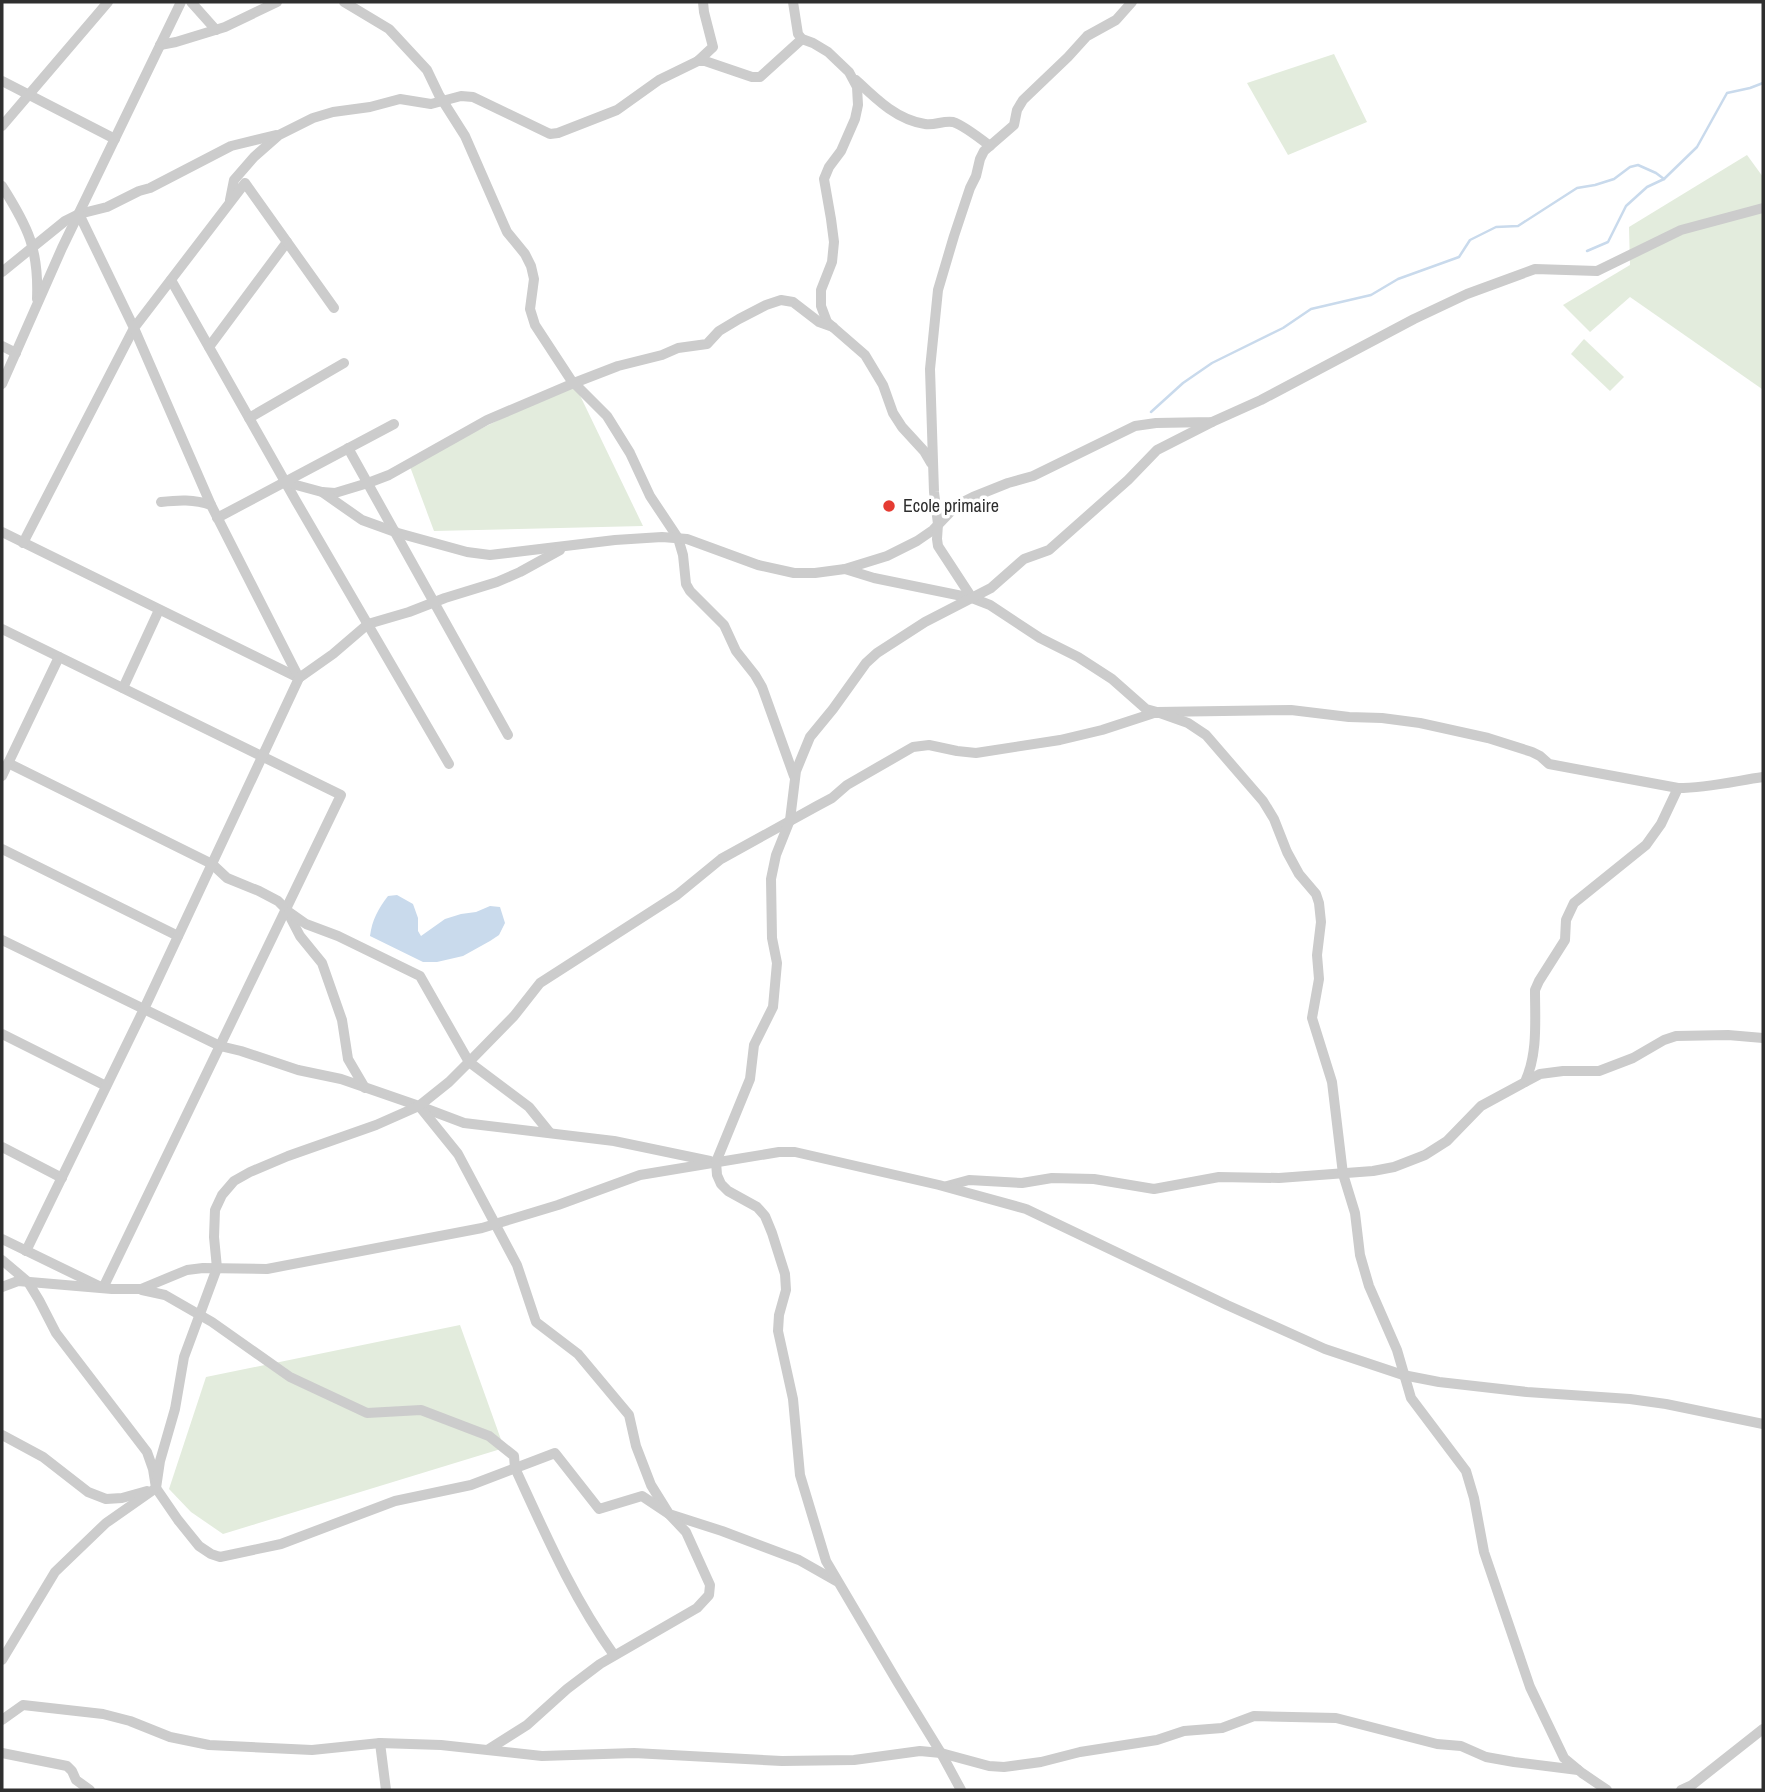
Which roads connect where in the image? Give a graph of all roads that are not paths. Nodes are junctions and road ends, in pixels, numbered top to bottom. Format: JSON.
{"nodes":[{"id":1,"x":108,"y":2,"type":"edge"},
{"id":2,"x":181,"y":2,"type":"edge"},
{"id":3,"x":191,"y":2,"type":"edge"},
{"id":4,"x":277,"y":2,"type":"edge"},
{"id":5,"x":344,"y":2,"type":"edge"},
{"id":6,"x":703,"y":2,"type":"edge"},
{"id":7,"x":793,"y":2,"type":"edge"},
{"id":8,"x":1132,"y":2,"type":"edge"},
{"id":9,"x":216,"y":30,"type":"junction"},
{"id":10,"x":802,"y":39,"type":"junction"},
{"id":11,"x":160,"y":45,"type":"junction"},
{"id":12,"x":698,"y":61,"type":"junction"},
{"id":13,"x":853,"y":79,"type":"junction"},
{"id":14,"x":2,"y":81,"type":"edge"},
{"id":15,"x":28,"y":94,"type":"junction"},
{"id":16,"x":443,"y":102,"type":"junction"},
{"id":17,"x":2,"y":126,"type":"edge"},
{"id":18,"x":279,"y":135,"type":"junction"},
{"id":19,"x":115,"y":139,"type":"junction"},
{"id":20,"x":990,"y":146,"type":"junction"},
{"id":21,"x":2,"y":186,"type":"edge"},
{"id":22,"x":230,"y":203,"type":"junction"},
{"id":23,"x":1763,"y":208,"type":"edge"},
{"id":24,"x":79,"y":214,"type":"junction"},
{"id":25,"x":287,"y":242,"type":"junction"},
{"id":26,"x":33,"y":246,"type":"junction"},
{"id":27,"x":2,"y":272,"type":"edge"},
{"id":28,"x":171,"y":280,"type":"junction"},
{"id":29,"x":37,"y":305,"type":"junction"},
{"id":30,"x":334,"y":308,"type":"dead end"},
{"id":31,"x":833,"y":327,"type":"junction"},
{"id":32,"x":134,"y":328,"type":"junction"},
{"id":33,"x":2,"y":346,"type":"edge"},
{"id":34,"x":209,"y":347,"type":"junction"},
{"id":35,"x":16,"y":353,"type":"junction"},
{"id":36,"x":344,"y":363,"type":"dead end"},
{"id":37,"x":574,"y":383,"type":"junction"},
{"id":38,"x":2,"y":384,"type":"edge"},
{"id":39,"x":249,"y":418,"type":"junction"},
{"id":40,"x":1212,"y":422,"type":"junction"},
{"id":41,"x":394,"y":424,"type":"dead end"},
{"id":42,"x":348,"y":448,"type":"junction"},
{"id":43,"x":933,"y":469,"type":"junction"},
{"id":44,"x":285,"y":482,"type":"junction"},
{"id":45,"x":368,"y":483,"type":"junction"},
{"id":46,"x":322,"y":492,"type":"junction"},
{"id":47,"x":160,"y":502,"type":"dead end"},
{"id":48,"x":211,"y":505,"type":"junction"},
{"id":49,"x":217,"y":518,"type":"junction"},
{"id":50,"x":938,"y":524,"type":"junction"},
{"id":51,"x":2,"y":532,"type":"edge"},
{"id":52,"x":395,"y":532,"type":"junction"},
{"id":53,"x":678,"y":538,"type":"junction"},
{"id":54,"x":23,"y":543,"type":"junction"},
{"id":55,"x":567,"y":546,"type":"junction"},
{"id":56,"x":845,"y":569,"type":"junction"},
{"id":57,"x":972,"y":598,"type":"junction"},
{"id":58,"x":434,"y":602,"type":"junction"},
{"id":59,"x":159,"y":610,"type":"junction"},
{"id":60,"x":368,"y":624,"type":"junction"},
{"id":61,"x":2,"y":629,"type":"edge"},
{"id":62,"x":59,"y":657,"type":"junction"},
{"id":63,"x":299,"y":678,"type":"junction"},
{"id":64,"x":123,"y":688,"type":"junction"},
{"id":65,"x":1157,"y":712,"type":"junction"},
{"id":66,"x":508,"y":735,"type":"dead end"},
{"id":67,"x":262,"y":757,"type":"junction"},
{"id":68,"x":8,"y":763,"type":"junction"},
{"id":69,"x":449,"y":764,"type":"dead end"},
{"id":70,"x":2,"y":776,"type":"edge"},
{"id":71,"x":1763,"y":777,"type":"edge"},
{"id":72,"x":795,"y":779,"type":"junction"},
{"id":73,"x":1678,"y":788,"type":"junction"},
{"id":74,"x":790,"y":820,"type":"junction"},
{"id":75,"x":2,"y":849,"type":"edge"},
{"id":76,"x":212,"y":864,"type":"junction"},
{"id":77,"x":286,"y":909,"type":"junction"},
{"id":78,"x":178,"y":936,"type":"junction"},
{"id":79,"x":2,"y":940,"type":"edge"},
{"id":80,"x":144,"y":1009,"type":"junction"},
{"id":81,"x":2,"y":1034,"type":"edge"},
{"id":82,"x":1763,"y":1038,"type":"edge"},
{"id":83,"x":220,"y":1046,"type":"junction"},
{"id":84,"x":469,"y":1062,"type":"junction"},
{"id":85,"x":1525,"y":1082,"type":"junction"},
{"id":86,"x":106,"y":1086,"type":"junction"},
{"id":87,"x":365,"y":1088,"type":"junction"},
{"id":88,"x":419,"y":1105,"type":"junction"},
{"id":89,"x":550,"y":1133,"type":"junction"},
{"id":90,"x":2,"y":1147,"type":"edge"},
{"id":91,"x":716,"y":1162,"type":"junction"},
{"id":92,"x":1343,"y":1174,"type":"junction"},
{"id":93,"x":62,"y":1178,"type":"junction"},
{"id":94,"x":944,"y":1187,"type":"junction"},
{"id":95,"x":495,"y":1224,"type":"junction"},
{"id":96,"x":2,"y":1239,"type":"edge"},
{"id":97,"x":26,"y":1251,"type":"junction"},
{"id":98,"x":2,"y":1260,"type":"edge"},
{"id":99,"x":217,"y":1268,"type":"junction"},
{"id":100,"x":28,"y":1282,"type":"junction"},
{"id":101,"x":2,"y":1287,"type":"edge"},
{"id":102,"x":103,"y":1288,"type":"junction"},
{"id":103,"x":141,"y":1289,"type":"junction"},
{"id":104,"x":198,"y":1315,"type":"junction"},
{"id":105,"x":1403,"y":1375,"type":"junction"},
{"id":106,"x":1763,"y":1424,"type":"edge"},
{"id":107,"x":2,"y":1435,"type":"edge"},
{"id":108,"x":515,"y":1468,"type":"junction"},
{"id":109,"x":156,"y":1489,"type":"junction"},
{"id":110,"x":668,"y":1514,"type":"junction"},
{"id":111,"x":839,"y":1582,"type":"junction"},
{"id":112,"x":614,"y":1655,"type":"junction"},
{"id":113,"x":2,"y":1660,"type":"edge"},
{"id":114,"x":2,"y":1720,"type":"edge"},
{"id":115,"x":1763,"y":1729,"type":"edge"},
{"id":116,"x":380,"y":1743,"type":"junction"},
{"id":117,"x":489,"y":1749,"type":"junction"},
{"id":118,"x":2,"y":1753,"type":"edge"},
{"id":119,"x":941,"y":1753,"type":"junction"},
{"id":120,"x":1578,"y":1770,"type":"junction"},
{"id":121,"x":90,"y":1790,"type":"edge"},
{"id":122,"x":386,"y":1790,"type":"edge"},
{"id":123,"x":961,"y":1790,"type":"edge"},
{"id":124,"x":1607,"y":1790,"type":"edge"},
{"id":125,"x":1681,"y":1790,"type":"edge"}],
"edges":[{"from":1,"to":15,"type":"street"},
{"from":2,"to":11,"type":"street"},
{"from":3,"to":9,"type":"street"},
{"from":4,"to":9,"type":"street"},
{"from":5,"to":16,"type":"street"},
{"from":6,"to":12,"type":"street"},
{"from":7,"to":10,"type":"street"},
{"from":8,"to":20,"type":"street"},
{"from":9,"to":11,"type":"street"},
{"from":10,"to":12,"type":"street"},
{"from":10,"to":13,"type":"street"},
{"from":11,"to":19,"type":"street"},
{"from":12,"to":16,"type":"street"},
{"from":13,"to":20,"type":"street"},
{"from":13,"to":31,"type":"street"},
{"from":14,"to":15,"type":"street"},
{"from":15,"to":17,"type":"street"},
{"from":15,"to":19,"type":"street"},
{"from":16,"to":18,"type":"street"},
{"from":16,"to":37,"type":"street"},
{"from":18,"to":22,"type":"street"},
{"from":18,"to":24,"type":"street"},
{"from":19,"to":24,"type":"street"},
{"from":20,"to":43,"type":"street"},
{"from":21,"to":26,"type":"street"},
{"from":22,"to":25,"type":"street"},
{"from":22,"to":28,"type":"street"},
{"from":23,"to":40,"type":"street"},
{"from":24,"to":26,"type":"street"},
{"from":24,"to":29,"type":"street"},
{"from":24,"to":32,"type":"street"},
{"from":25,"to":30,"type":"street"},
{"from":25,"to":34,"type":"street"},
{"from":26,"to":27,"type":"street"},
{"from":26,"to":29,"type":"street"},
{"from":28,"to":32,"type":"street"},
{"from":28,"to":34,"type":"street"},
{"from":29,"to":35,"type":"street"},
{"from":31,"to":37,"type":"street"},
{"from":31,"to":43,"type":"street"},
{"from":32,"to":48,"type":"street"},
{"from":32,"to":54,"type":"street"},
{"from":33,"to":35,"type":"street"},
{"from":34,"to":39,"type":"street"},
{"from":35,"to":38,"type":"street"},
{"from":36,"to":39,"type":"street"},
{"from":37,"to":45,"type":"street"},
{"from":37,"to":53,"type":"street"},
{"from":39,"to":44,"type":"street"},
{"from":40,"to":50,"type":"street"},
{"from":40,"to":57,"type":"street"},
{"from":41,"to":42,"type":"street"},
{"from":42,"to":44,"type":"street"},
{"from":42,"to":45,"type":"street"},
{"from":43,"to":50,"type":"street"},
{"from":44,"to":46,"type":"street"},
{"from":44,"to":49,"type":"street"},
{"from":44,"to":60,"type":"street"},
{"from":45,"to":46,"type":"street"},
{"from":45,"to":52,"type":"street"},
{"from":46,"to":52,"type":"street"},
{"from":47,"to":48,"type":"street"},
{"from":48,"to":49,"type":"street"},
{"from":49,"to":63,"type":"street"},
{"from":50,"to":56,"type":"street"},
{"from":50,"to":57,"type":"street"},
{"from":51,"to":54,"type":"street"},
{"from":52,"to":55,"type":"street"},
{"from":52,"to":58,"type":"street"},
{"from":53,"to":55,"type":"street"},
{"from":53,"to":56,"type":"street"},
{"from":53,"to":72,"type":"street"},
{"from":54,"to":59,"type":"street"},
{"from":55,"to":58,"type":"street"},
{"from":56,"to":57,"type":"street"},
{"from":57,"to":65,"type":"street"},
{"from":57,"to":72,"type":"street"},
{"from":58,"to":60,"type":"street"},
{"from":58,"to":66,"type":"street"},
{"from":59,"to":63,"type":"street"},
{"from":59,"to":64,"type":"street"},
{"from":60,"to":63,"type":"street"},
{"from":60,"to":69,"type":"street"},
{"from":61,"to":62,"type":"street"},
{"from":62,"to":64,"type":"street"},
{"from":62,"to":68,"type":"street"},
{"from":63,"to":67,"type":"street"},
{"from":64,"to":67,"type":"street"},
{"from":65,"to":73,"type":"street"},
{"from":65,"to":74,"type":"street"},
{"from":65,"to":92,"type":"street"},
{"from":67,"to":76,"type":"street"},
{"from":67,"to":77,"type":"street"},
{"from":68,"to":70,"type":"street"},
{"from":68,"to":76,"type":"street"},
{"from":71,"to":73,"type":"street"},
{"from":72,"to":74,"type":"street"},
{"from":73,"to":85,"type":"street"},
{"from":74,"to":84,"type":"street"},
{"from":74,"to":91,"type":"street"},
{"from":75,"to":78,"type":"street"},
{"from":76,"to":77,"type":"street"},
{"from":76,"to":78,"type":"street"},
{"from":77,"to":83,"type":"street"},
{"from":77,"to":84,"type":"street"},
{"from":77,"to":87,"type":"street"},
{"from":78,"to":80,"type":"street"},
{"from":79,"to":80,"type":"street"},
{"from":80,"to":83,"type":"street"},
{"from":80,"to":86,"type":"street"},
{"from":81,"to":86,"type":"street"},
{"from":82,"to":85,"type":"street"},
{"from":83,"to":87,"type":"street"},
{"from":83,"to":102,"type":"street"},
{"from":84,"to":88,"type":"street"},
{"from":84,"to":89,"type":"street"},
{"from":85,"to":92,"type":"street"},
{"from":86,"to":93,"type":"street"},
{"from":87,"to":88,"type":"street"},
{"from":88,"to":89,"type":"street"},
{"from":88,"to":95,"type":"street"},
{"from":88,"to":99,"type":"street"},
{"from":89,"to":91,"type":"street"},
{"from":90,"to":93,"type":"street"},
{"from":91,"to":94,"type":"street"},
{"from":91,"to":95,"type":"street"},
{"from":91,"to":111,"type":"street"},
{"from":92,"to":94,"type":"street"},
{"from":92,"to":105,"type":"street"},
{"from":93,"to":97,"type":"street"},
{"from":94,"to":105,"type":"street"},
{"from":95,"to":99,"type":"street"},
{"from":95,"to":110,"type":"street"},
{"from":96,"to":97,"type":"street"},
{"from":97,"to":102,"type":"street"},
{"from":98,"to":100,"type":"street"},
{"from":99,"to":103,"type":"street"},
{"from":99,"to":104,"type":"street"},
{"from":100,"to":101,"type":"street"},
{"from":100,"to":102,"type":"street"},
{"from":100,"to":109,"type":"street"},
{"from":102,"to":103,"type":"street"},
{"from":103,"to":104,"type":"street"},
{"from":104,"to":108,"type":"street"},
{"from":104,"to":109,"type":"street"},
{"from":105,"to":106,"type":"street"},
{"from":105,"to":120,"type":"street"},
{"from":107,"to":109,"type":"street"},
{"from":108,"to":109,"type":"street"},
{"from":108,"to":110,"type":"street"},
{"from":108,"to":112,"type":"street"},
{"from":109,"to":113,"type":"street"},
{"from":110,"to":111,"type":"street"},
{"from":110,"to":112,"type":"street"},
{"from":111,"to":119,"type":"street"},
{"from":112,"to":117,"type":"street"},
{"from":114,"to":116,"type":"street"},
{"from":115,"to":125,"type":"street"},
{"from":116,"to":117,"type":"street"},
{"from":116,"to":122,"type":"street"},
{"from":117,"to":119,"type":"street"},
{"from":118,"to":121,"type":"street"},
{"from":119,"to":120,"type":"street"},
{"from":119,"to":123,"type":"street"},
{"from":120,"to":124,"type":"street"}]}
